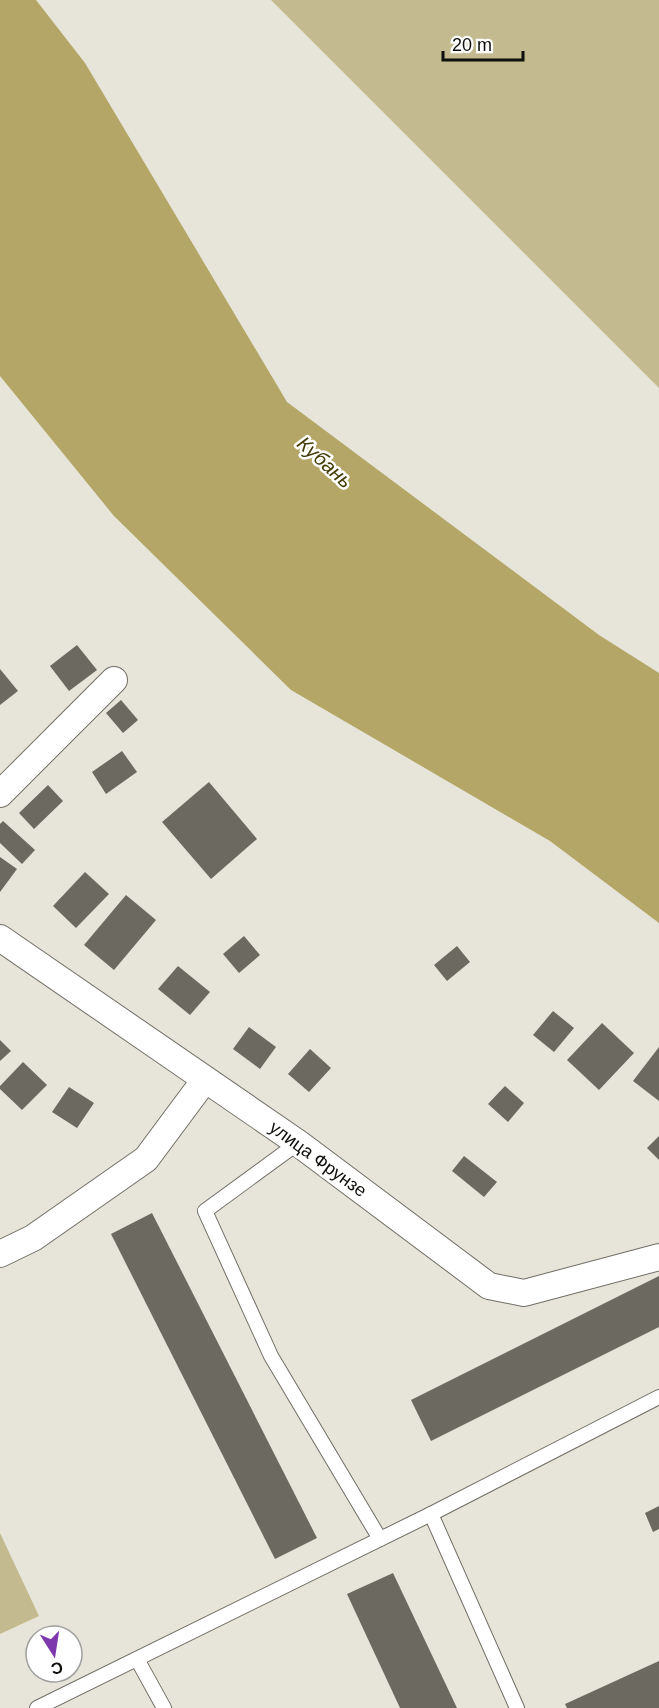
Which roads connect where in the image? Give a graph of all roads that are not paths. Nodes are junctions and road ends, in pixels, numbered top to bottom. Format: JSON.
{"nodes":[{"id":1,"x":114,"y":680,"type":"dead end"},
{"id":2,"x":0,"y":794,"type":"edge"},
{"id":3,"x":0,"y":938,"type":"edge"},
{"id":4,"x":204,"y":1081,"type":"junction"},
{"id":5,"x":298,"y":1143,"type":"junction"},
{"id":6,"x":0,"y":1254,"type":"edge"},
{"id":7,"x":659,"y":1257,"type":"edge"},
{"id":8,"x":659,"y":1398,"type":"edge"},
{"id":9,"x":431,"y":1514,"type":"junction"},
{"id":10,"x":380,"y":1539,"type":"junction"},
{"id":11,"x":137,"y":1659,"type":"junction"},
{"id":12,"x":36,"y":1708,"type":"edge"},
{"id":13,"x":164,"y":1708,"type":"edge"},
{"id":14,"x":518,"y":1708,"type":"edge"}],
"edges":[{"from":1,"to":2,"type":"street"},
{"from":3,"to":4,"type":"street","name":"улица Фрунзе"},
{"from":4,"to":5,"type":"street","name":"улица Фрунзе"},
{"from":4,"to":6,"type":"street"},
{"from":5,"to":7,"type":"street","name":"улица Фрунзе"},
{"from":5,"to":10,"type":"lane"},
{"from":8,"to":9,"type":"lane"},
{"from":9,"to":10,"type":"lane"},
{"from":9,"to":14,"type":"lane"},
{"from":10,"to":11,"type":"lane"},
{"from":11,"to":12,"type":"lane"},
{"from":11,"to":13,"type":"lane"}]}
